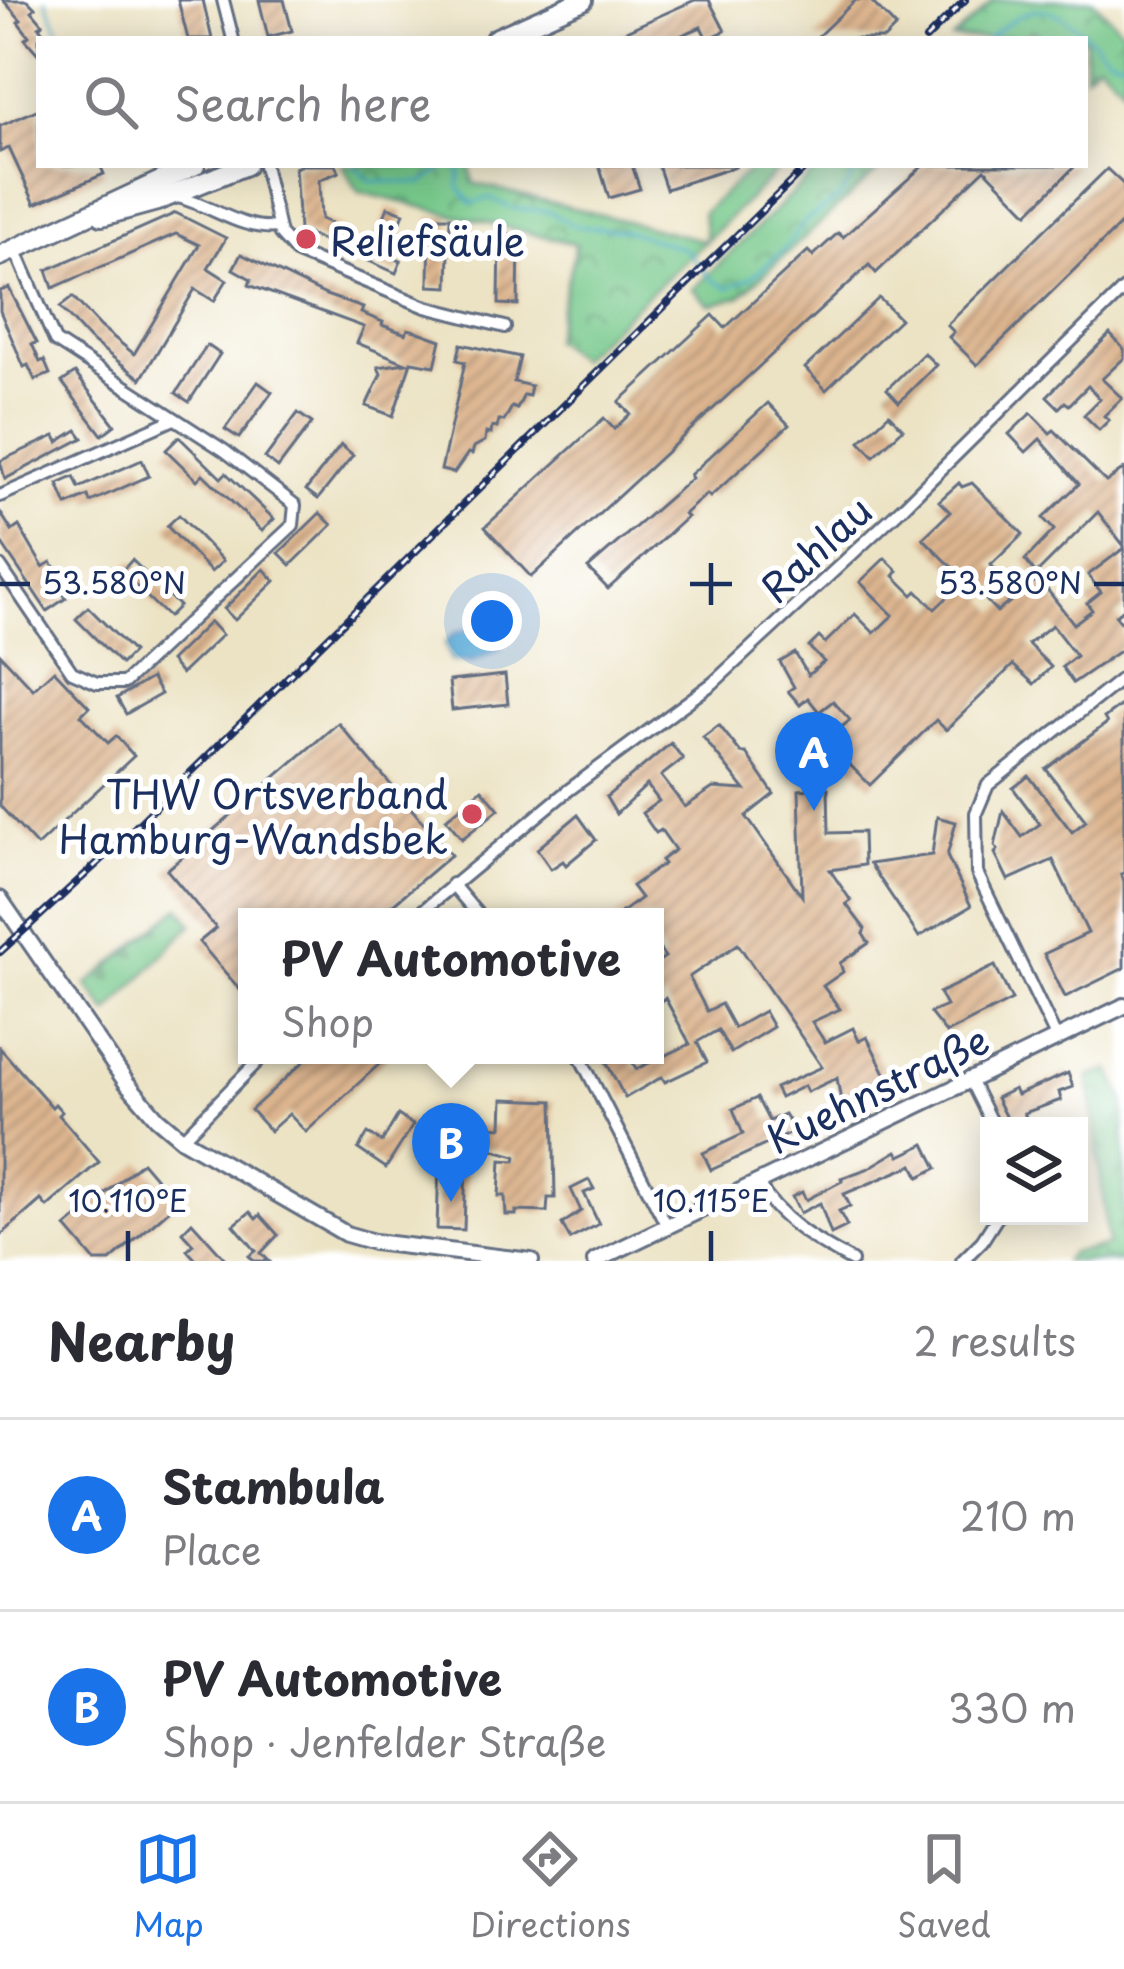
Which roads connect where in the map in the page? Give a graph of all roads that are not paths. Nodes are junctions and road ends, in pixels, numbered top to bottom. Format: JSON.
{"nodes":[{"id":1,"x":223,"y":0,"type":"edge"},
{"id":2,"x":583,"y":0,"type":"edge"},
{"id":3,"x":232,"y":36,"type":"edge"},
{"id":4,"x":502,"y":36,"type":"edge"},
{"id":5,"x":188,"y":168,"type":"edge"},
{"id":6,"x":239,"y":168,"type":"edge"},
{"id":7,"x":265,"y":168,"type":"edge"},
{"id":8,"x":171,"y":196,"type":"junction"},
{"id":9,"x":85,"y":219,"type":"junction"},
{"id":10,"x":278,"y":227,"type":"junction"},
{"id":11,"x":8,"y":253,"type":"edge"},
{"id":12,"x":1124,"y":289,"type":"edge"},
{"id":13,"x":505,"y":327,"type":"dead end"},
{"id":14,"x":172,"y":420,"type":"junction"},
{"id":15,"x":0,"y":496,"type":"edge"},
{"id":16,"x":0,"y":566,"type":"edge"},
{"id":17,"x":1124,"y":677,"type":"edge"},
{"id":18,"x":452,"y":884,"type":"junction"},
{"id":19,"x":0,"y":899,"type":"edge"},
{"id":20,"x":425,"y":908,"type":"edge"},
{"id":21,"x":473,"y":908,"type":"edge"},
{"id":22,"x":1124,"y":1006,"type":"edge"},
{"id":23,"x":1055,"y":1037,"type":"junction"},
{"id":24,"x":255,"y":1064,"type":"edge"},
{"id":25,"x":584,"y":1064,"type":"edge"},
{"id":26,"x":969,"y":1078,"type":"junction"},
{"id":27,"x":988,"y":1117,"type":"edge"},
{"id":28,"x":182,"y":1139,"type":"junction"},
{"id":29,"x":758,"y":1183,"type":"junction"},
{"id":30,"x":992,"y":1225,"type":"edge"},
{"id":31,"x":668,"y":1228,"type":"junction"},
{"id":32,"x":531,"y":1261,"type":"edge"},
{"id":33,"x":595,"y":1261,"type":"edge"},
{"id":34,"x":852,"y":1261,"type":"edge"},
{"id":35,"x":962,"y":1261,"type":"edge"}],
"edges":[{"from":1,"to":3,"type":"street"},
{"from":2,"to":4,"type":"main road"},
{"from":5,"to":9,"type":"main road"},
{"from":6,"to":8,"type":"main road"},
{"from":7,"to":10,"type":"street"},
{"from":8,"to":9,"type":"main road"},
{"from":8,"to":10,"type":"street"},
{"from":9,"to":11,"type":"main road"},
{"from":10,"to":13,"type":"street"},
{"from":11,"to":14,"type":"street"},
{"from":12,"to":18,"type":"street","name":"Rahlau"},
{"from":14,"to":15,"type":"street"},
{"from":14,"to":16,"type":"street"},
{"from":17,"to":23,"type":"street"},
{"from":18,"to":20,"type":"street","name":"Rahlau"},
{"from":18,"to":21,"type":"street"},
{"from":19,"to":28,"type":"street"},
{"from":22,"to":23,"type":"street","name":"Kuehnstraße"},
{"from":23,"to":26,"type":"street","name":"Kuehnstraße"},
{"from":24,"to":28,"type":"street"},
{"from":25,"to":31,"type":"street"},
{"from":26,"to":27,"type":"street"},
{"from":26,"to":29,"type":"street","name":"Kuehnstraße"},
{"from":28,"to":32,"type":"street"},
{"from":29,"to":31,"type":"street","name":"Kuehnstraße"},
{"from":29,"to":34,"type":"street"},
{"from":30,"to":35,"type":"street"},
{"from":31,"to":33,"type":"street","name":"Kuehnstraße"}]}
